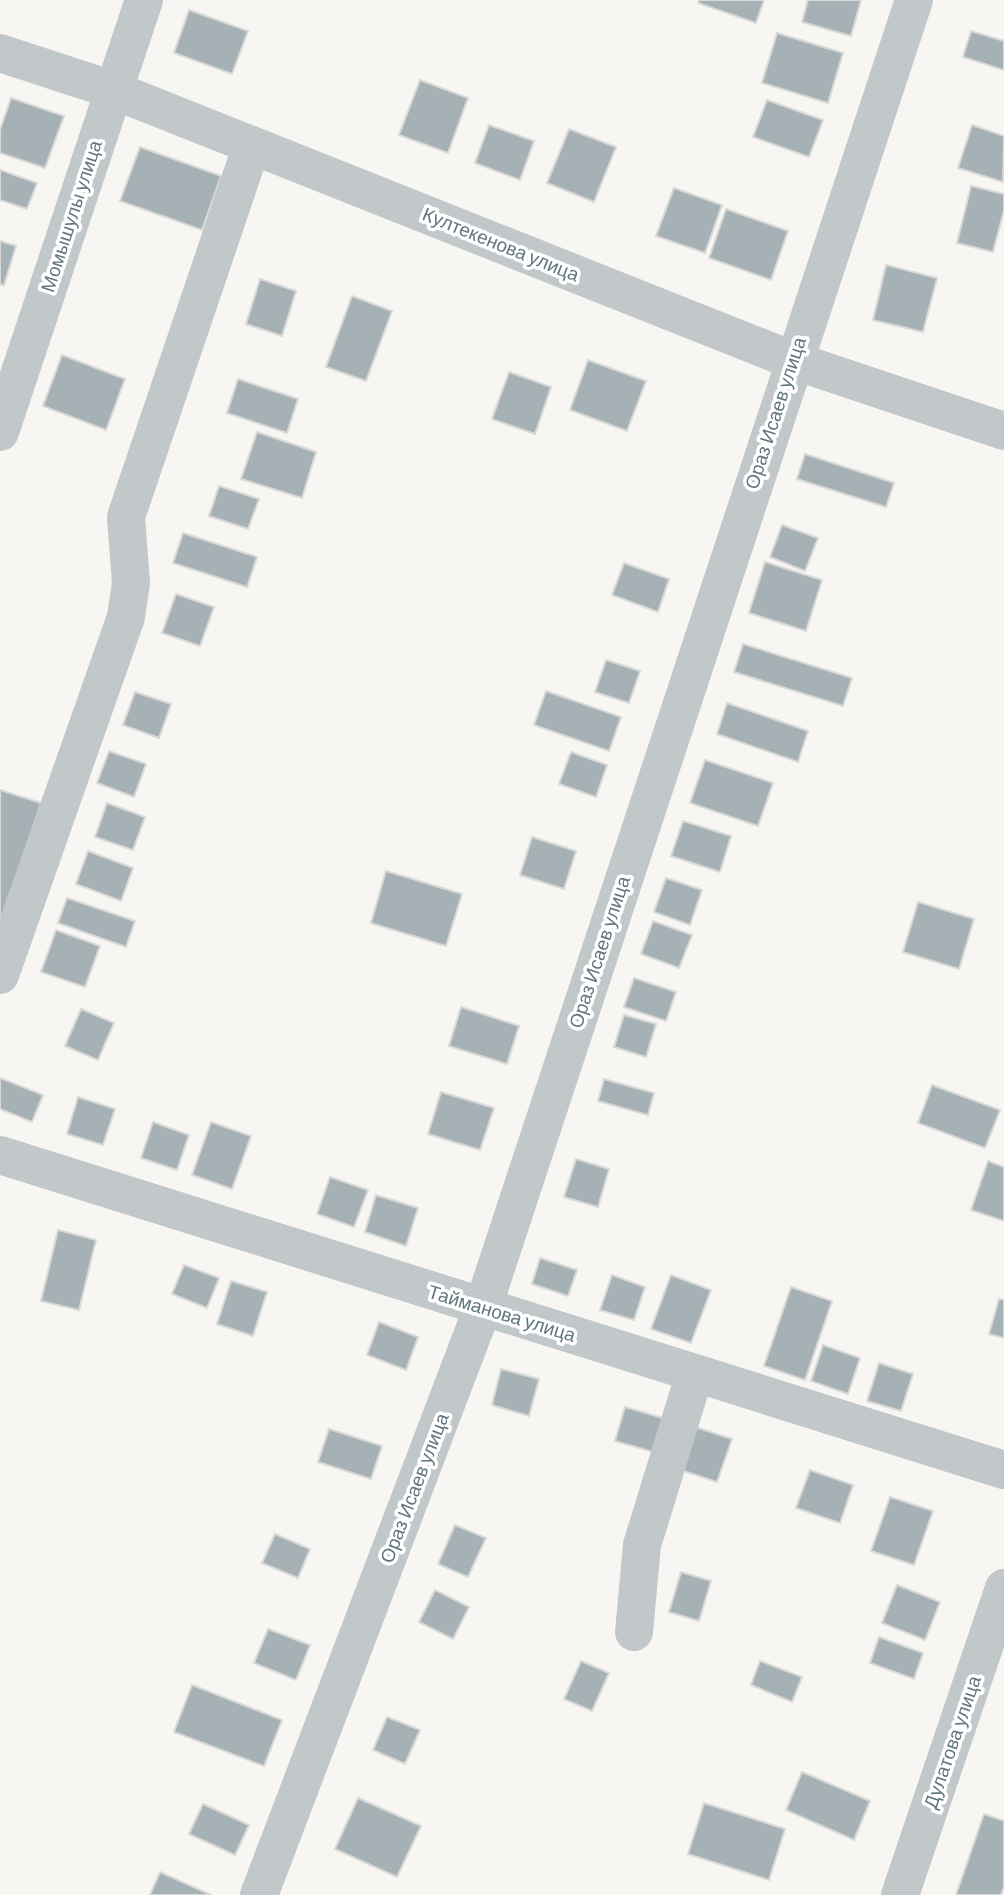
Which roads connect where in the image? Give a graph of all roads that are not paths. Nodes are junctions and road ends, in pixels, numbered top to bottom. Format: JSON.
{"nodes":[{"id":1,"x":144,"y":0,"type":"edge"},
{"id":2,"x":914,"y":0,"type":"edge"},
{"id":3,"x":0,"y":53,"type":"edge"},
{"id":4,"x":113,"y":90,"type":"junction"},
{"id":5,"x":252,"y":145,"type":"junction"},
{"id":6,"x":792,"y":360,"type":"junction"},
{"id":7,"x":1004,"y":431,"type":"edge"},
{"id":8,"x":0,"y":432,"type":"edge"},
{"id":9,"x":0,"y":975,"type":"edge"},
{"id":10,"x":0,"y":1155,"type":"edge"},
{"id":11,"x":482,"y":1307,"type":"junction"},
{"id":12,"x":695,"y":1373,"type":"junction"},
{"id":13,"x":1004,"y":1470,"type":"edge"},
{"id":14,"x":1004,"y":1588,"type":"edge"},
{"id":15,"x":634,"y":1632,"type":"dead end"},
{"id":16,"x":259,"y":1895,"type":"edge"},
{"id":17,"x":900,"y":1895,"type":"edge"}],
"edges":[{"from":1,"to":4,"type":"street","name":"Момышулы улица"},
{"from":2,"to":6,"type":"street","name":"Ораз Исаев улица"},
{"from":3,"to":4,"type":"street","name":"Култекенова улица"},
{"from":4,"to":5,"type":"street","name":"Култекенова улица"},
{"from":4,"to":8,"type":"street","name":"Момышулы улица"},
{"from":5,"to":6,"type":"street","name":"Култекенова улица"},
{"from":5,"to":9,"type":"street"},
{"from":6,"to":7,"type":"street","name":"Култекенова улица"},
{"from":6,"to":11,"type":"street","name":"Ораз Исаев улица"},
{"from":10,"to":11,"type":"street","name":"Тайманова улица"},
{"from":11,"to":12,"type":"street","name":"Тайманова улица"},
{"from":11,"to":16,"type":"street","name":"Ораз Исаев улица"},
{"from":12,"to":13,"type":"street","name":"Тайманова улица"},
{"from":12,"to":15,"type":"street"},
{"from":14,"to":17,"type":"street","name":"Дулатова улица"}]}
